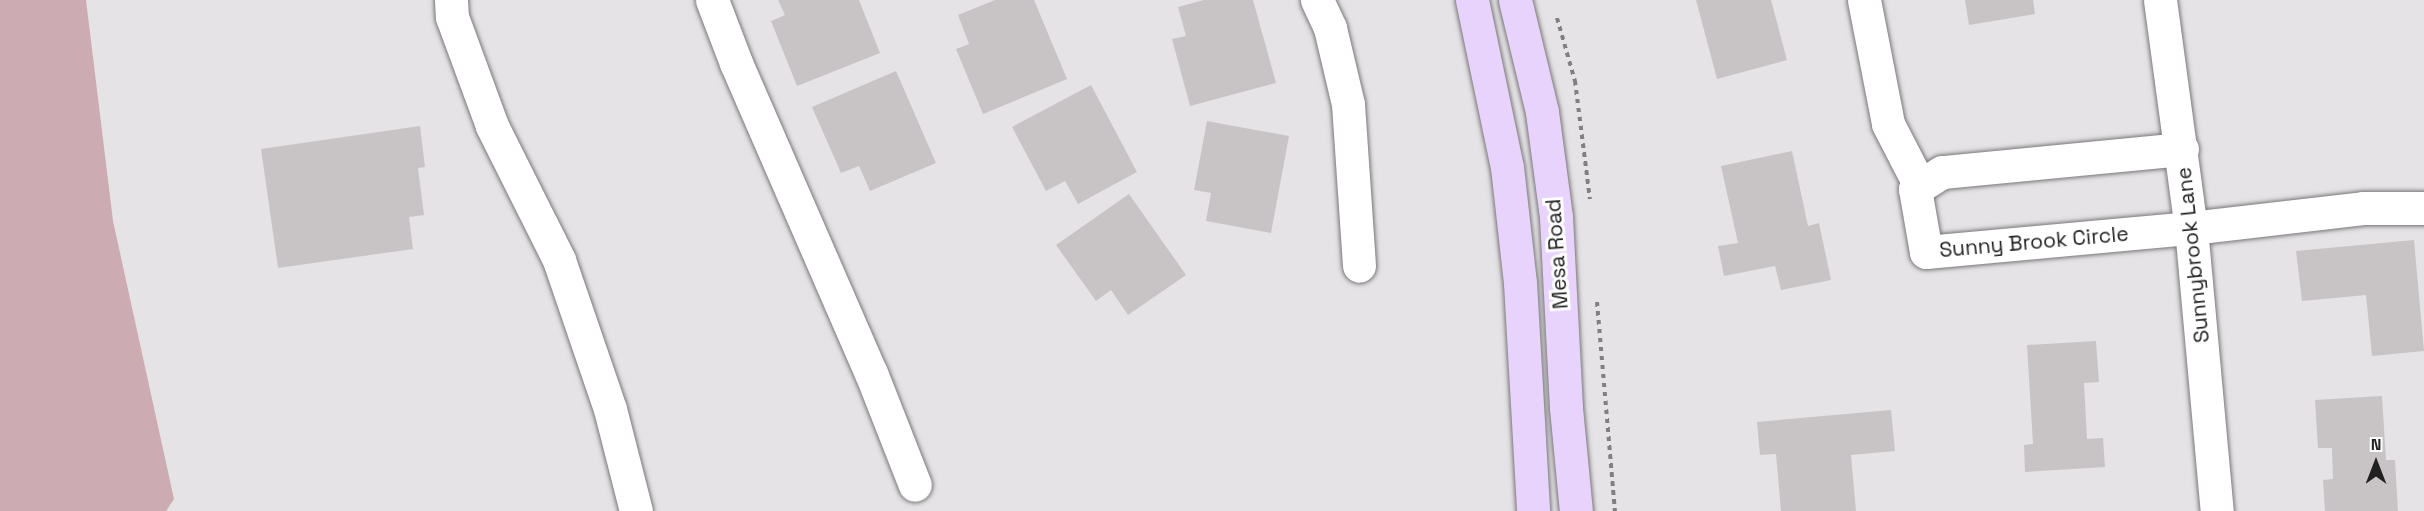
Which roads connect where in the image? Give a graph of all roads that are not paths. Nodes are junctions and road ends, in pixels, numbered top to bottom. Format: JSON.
{"nodes":[{"id":1,"x":451,"y":0,"type":"edge"},
{"id":2,"x":712,"y":0,"type":"edge"},
{"id":3,"x":1317,"y":0,"type":"edge"},
{"id":4,"x":1473,"y":0,"type":"edge"},
{"id":5,"x":1515,"y":0,"type":"edge"},
{"id":6,"x":1864,"y":0,"type":"edge"},
{"id":7,"x":2160,"y":0,"type":"edge"},
{"id":8,"x":2182,"y":149,"type":"junction"},
{"id":9,"x":1920,"y":186,"type":"junction"},
{"id":10,"x":2424,"y":208,"type":"edge"},
{"id":11,"x":2191,"y":228,"type":"junction"},
{"id":12,"x":1359,"y":266,"type":"dead end"},
{"id":13,"x":915,"y":485,"type":"dead end"},
{"id":14,"x":636,"y":511,"type":"edge"},
{"id":15,"x":1533,"y":511,"type":"edge"},
{"id":16,"x":1576,"y":511,"type":"edge"},
{"id":17,"x":2217,"y":511,"type":"edge"}],
"edges":[{"from":1,"to":14,"type":"street"},
{"from":2,"to":13,"type":"street"},
{"from":3,"to":12,"type":"street"},
{"from":4,"to":15,"type":"main road","name":"Mesa Road"},
{"from":5,"to":16,"type":"main road","name":"Mesa Road"},
{"from":6,"to":9,"type":"street"},
{"from":7,"to":8,"type":"street","name":"Sunnybrook Lane"},
{"from":8,"to":9,"type":"street"},
{"from":8,"to":11,"type":"street","name":"Sunnybrook Lane"},
{"from":9,"to":11,"type":"street","name":"Sunny Brook Circle"},
{"from":10,"to":11,"type":"street"},
{"from":11,"to":17,"type":"street","name":"Sunnybrook Lane"}]}
